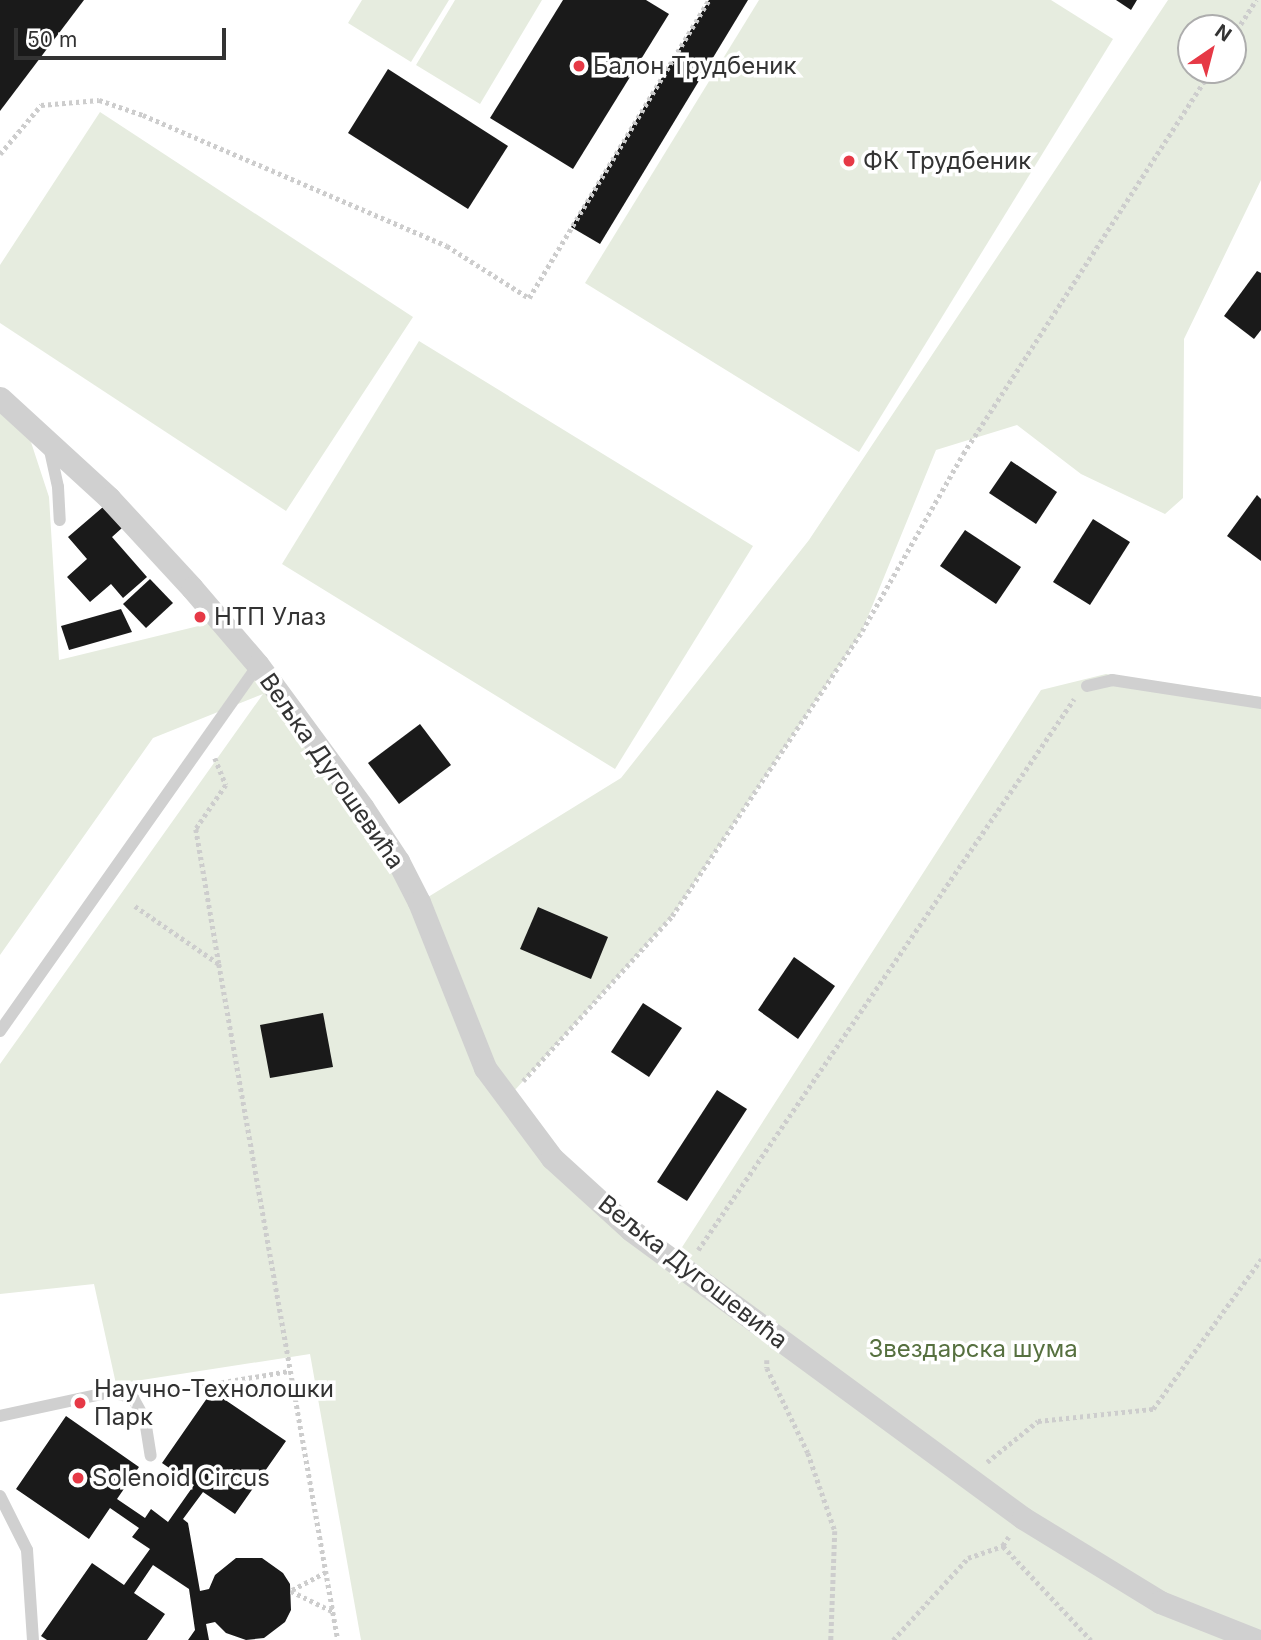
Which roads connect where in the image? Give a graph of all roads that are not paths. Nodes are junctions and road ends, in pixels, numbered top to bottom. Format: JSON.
{"nodes":[{"id":1,"x":0,"y":398,"type":"edge"},
{"id":2,"x":49,"y":442,"type":"junction"},
{"id":3,"x":60,"y":520,"type":"dead end"},
{"id":4,"x":258,"y":665,"type":"junction"},
{"id":5,"x":1087,"y":686,"type":"road end"},
{"id":6,"x":1261,"y":703,"type":"edge"},
{"id":7,"x":0,"y":1031,"type":"edge"},
{"id":8,"x":0,"y":1416,"type":"edge"},
{"id":9,"x":151,"y":1456,"type":"dead end"},
{"id":10,"x":0,"y":1496,"type":"edge"},
{"id":11,"x":33,"y":1640,"type":"edge"},
{"id":12,"x":1256,"y":1640,"type":"edge"}],
"edges":[{"from":1,"to":2,"type":"street","name":"Вељка Дугошевића"},
{"from":2,"to":3,"type":"lane"},
{"from":2,"to":4,"type":"street","name":"Вељка Дугошевића"},
{"from":4,"to":7,"type":"lane","name":"Вељка Дугошевића"},
{"from":4,"to":12,"type":"street","name":"Вељка Дугошевића"},
{"from":5,"to":6,"type":"lane"},
{"from":8,"to":9,"type":"lane"},
{"from":10,"to":11,"type":"lane"}]}
